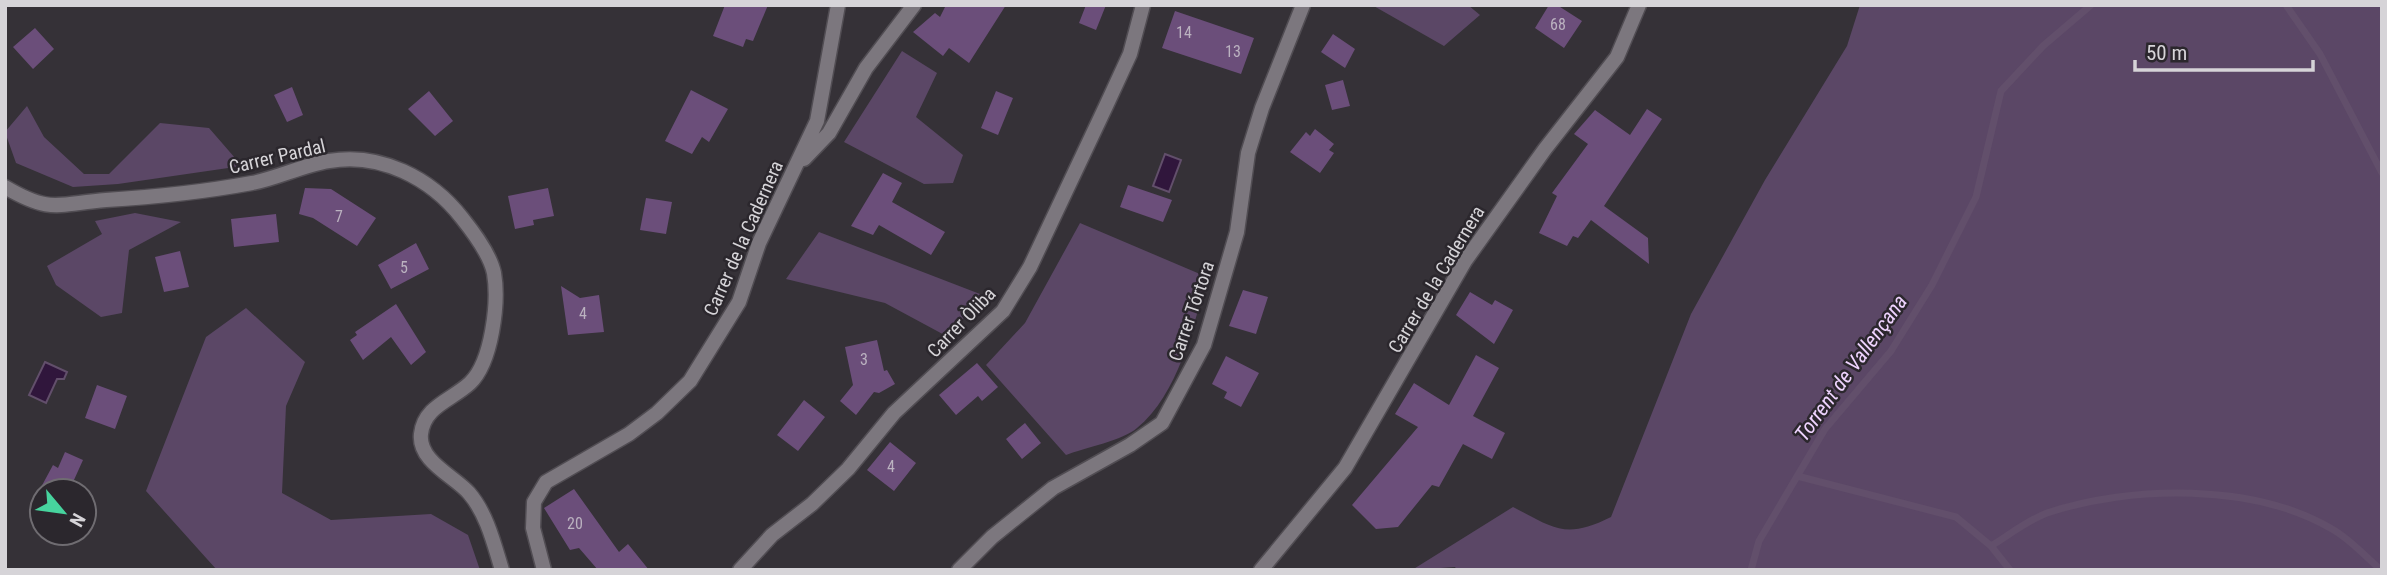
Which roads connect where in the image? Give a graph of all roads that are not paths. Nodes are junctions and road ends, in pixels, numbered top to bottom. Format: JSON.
{"nodes":[{"id":1,"x":838,"y":5,"type":"edge"},
{"id":2,"x":914,"y":5,"type":"edge"},
{"id":3,"x":1143,"y":5,"type":"edge"},
{"id":4,"x":1303,"y":5,"type":"edge"},
{"id":5,"x":1639,"y":5,"type":"edge"},
{"id":6,"x":796,"y":167,"type":"junction"},
{"id":7,"x":5,"y":187,"type":"edge"},
{"id":8,"x":502,"y":570,"type":"edge"},
{"id":9,"x":544,"y":570,"type":"edge"},
{"id":10,"x":740,"y":570,"type":"edge"},
{"id":11,"x":959,"y":570,"type":"edge"},
{"id":12,"x":1261,"y":570,"type":"edge"}],
"edges":[{"from":1,"to":6,"type":"street","name":"Carrer de la Cadernera"},
{"from":2,"to":6,"type":"street"},
{"from":3,"to":10,"type":"street","name":"Carrer Òliba"},
{"from":4,"to":11,"type":"street","name":"Carrer Tórtora"},
{"from":5,"to":12,"type":"street","name":"Carrer de la Cadernera"},
{"from":6,"to":9,"type":"street","name":"Carrer de la Cadernera"},
{"from":7,"to":8,"type":"street","name":"Carrer Pardal"}]}
